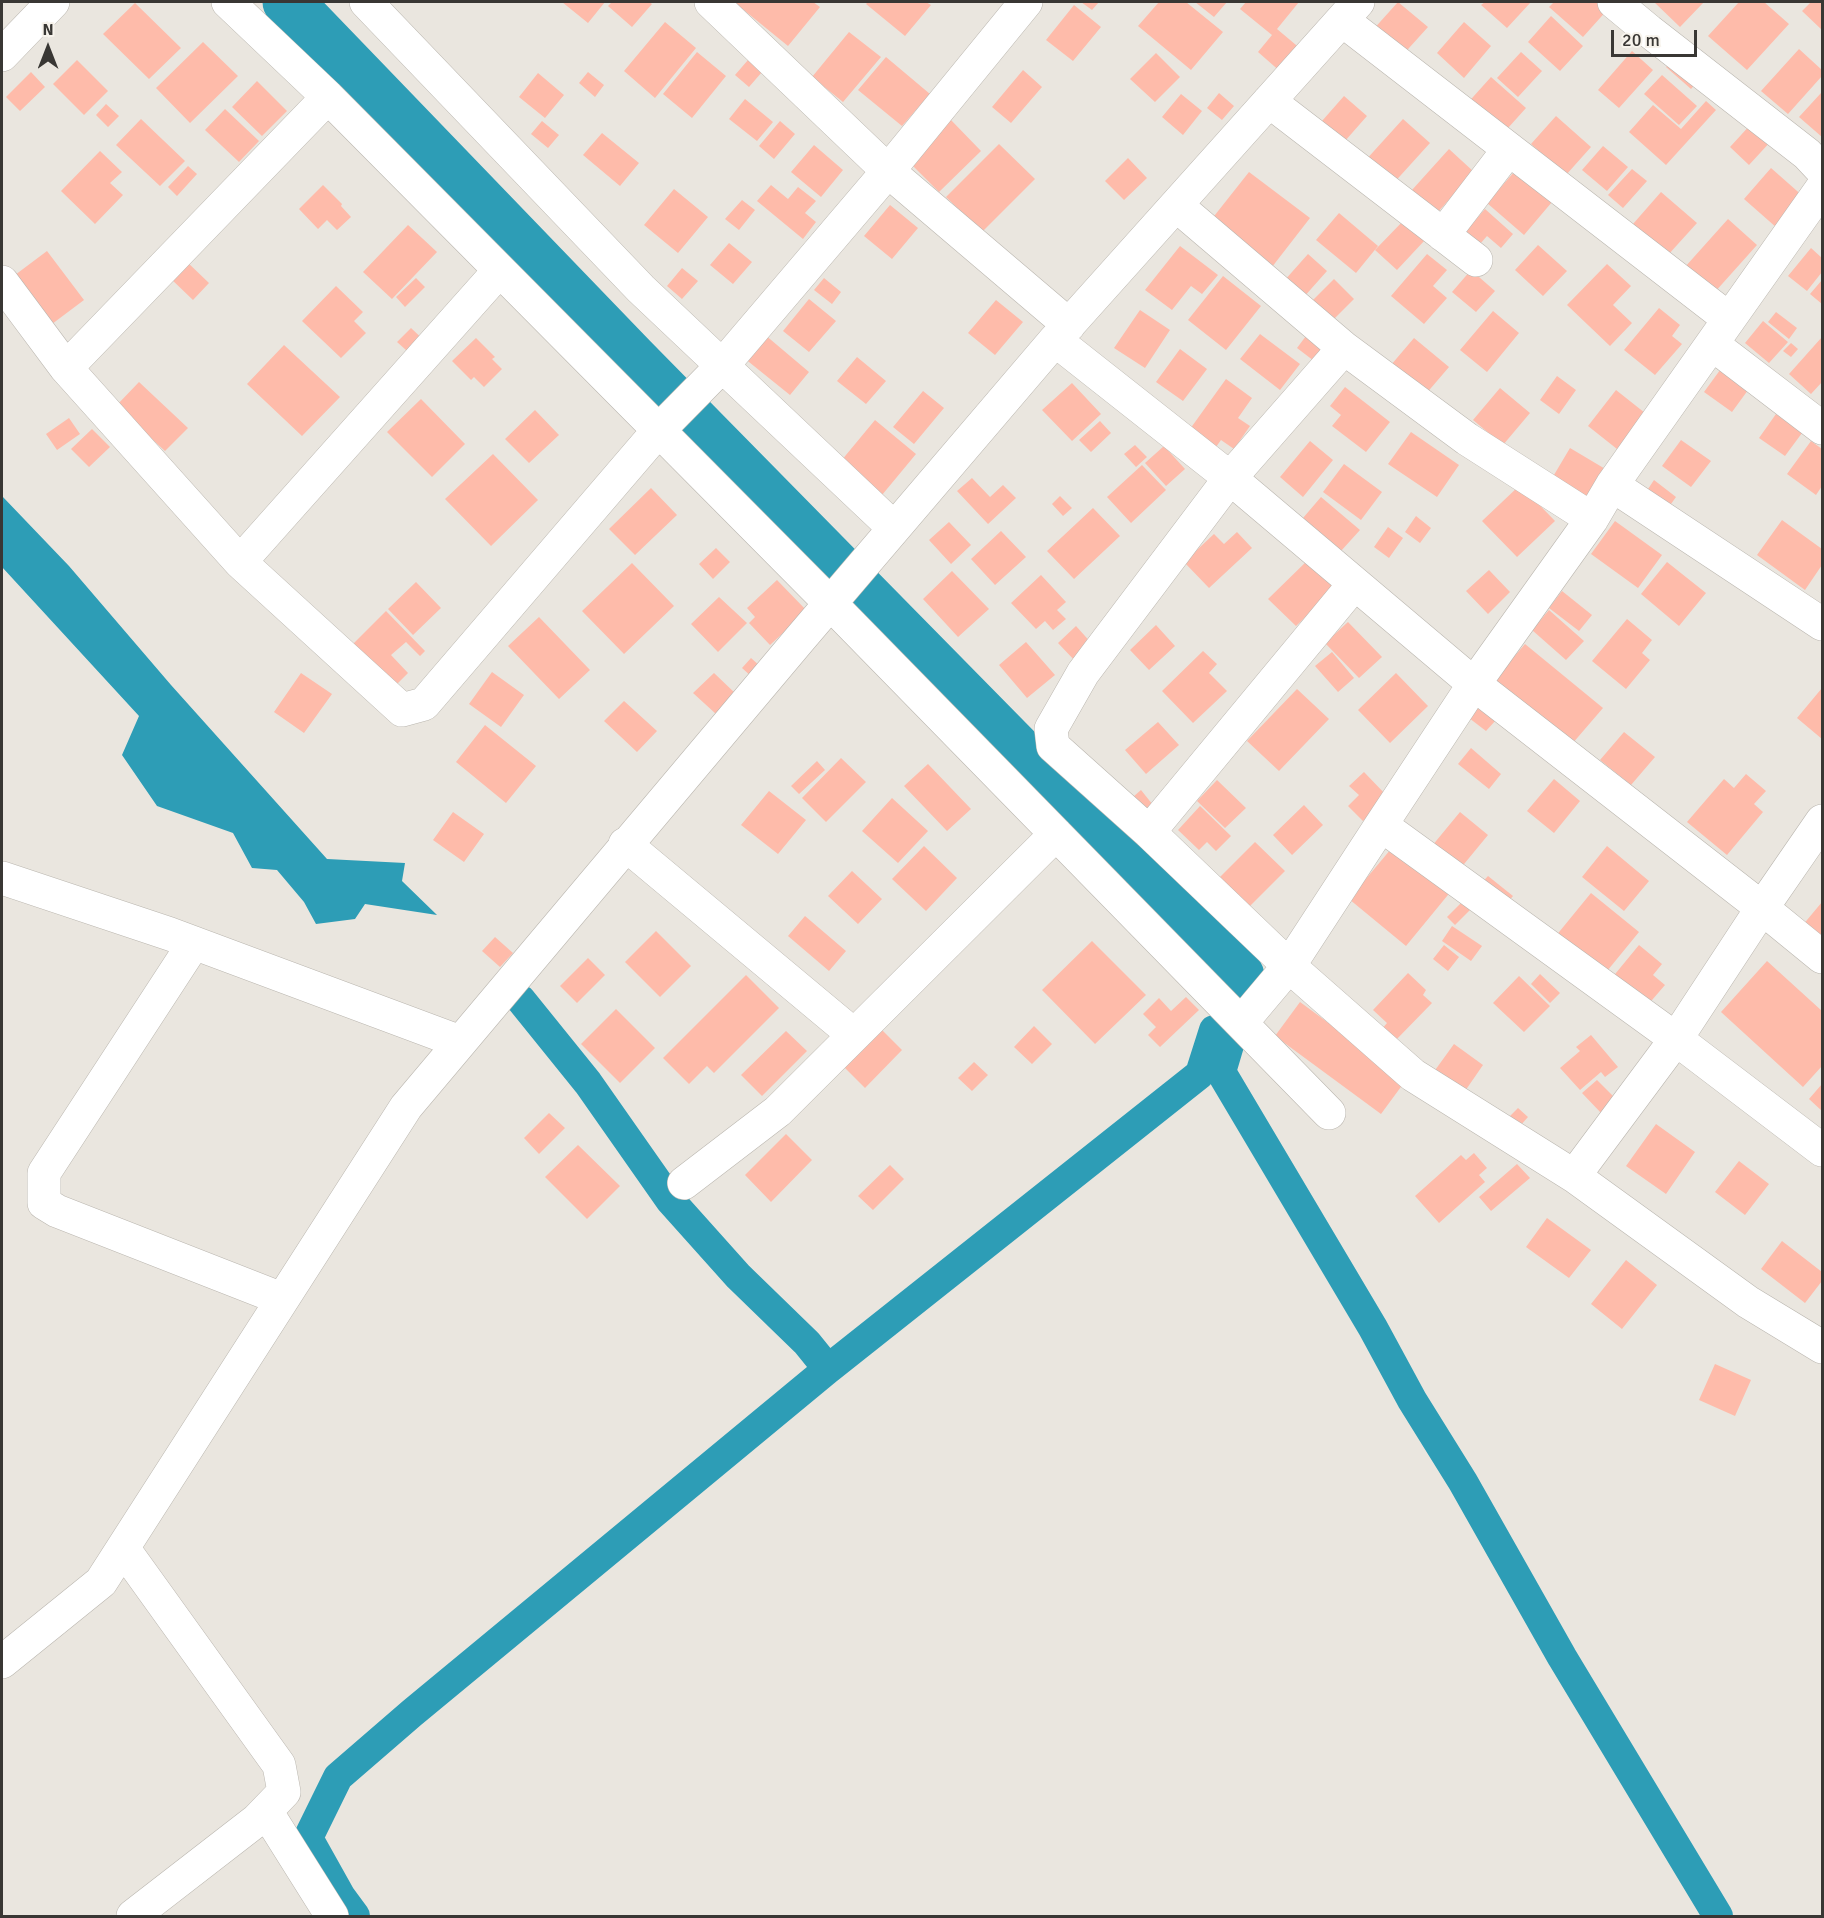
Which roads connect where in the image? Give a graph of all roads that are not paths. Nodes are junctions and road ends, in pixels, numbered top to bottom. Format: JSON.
{"nodes":[{"id":1,"x":53,"y":2,"type":"edge"},
{"id":2,"x":366,"y":2,"type":"edge"},
{"id":3,"x":711,"y":2,"type":"edge"},
{"id":4,"x":1026,"y":2,"type":"edge"},
{"id":5,"x":1614,"y":2,"type":"edge"},
{"id":6,"x":234,"y":3,"type":"edge"},
{"id":7,"x":1350,"y":11,"type":"edge"},
{"id":8,"x":2,"y":55,"type":"edge"},
{"id":9,"x":328,"y":97,"type":"junction"},
{"id":10,"x":1269,"y":101,"type":"junction"},
{"id":11,"x":1509,"y":149,"type":"junction"},
{"id":12,"x":1822,"y":170,"type":"edge"},
{"id":13,"x":888,"y":171,"type":"junction"},
{"id":14,"x":1822,"y":188,"type":"edge"},
{"id":15,"x":1176,"y":205,"type":"junction"},
{"id":16,"x":1443,"y":235,"type":"junction"},
{"id":17,"x":1476,"y":260,"type":"dead end"},
{"id":18,"x":500,"y":271,"type":"junction"},
{"id":19,"x":2,"y":282,"type":"edge"},
{"id":20,"x":1720,"y":332,"type":"junction"},
{"id":21,"x":1062,"y":333,"type":"junction"},
{"id":22,"x":1344,"y":348,"type":"junction"},
{"id":23,"x":722,"y":366,"type":"junction"},
{"id":24,"x":66,"y":368,"type":"junction"},
{"id":25,"x":1822,"y":428,"type":"edge"},
{"id":26,"x":658,"y":431,"type":"junction"},
{"id":27,"x":1230,"y":478,"type":"junction"},
{"id":28,"x":1612,"y":485,"type":"junction"},
{"id":29,"x":1592,"y":519,"type":"junction"},
{"id":30,"x":894,"y":528,"type":"junction"},
{"id":31,"x":240,"y":561,"type":"junction"},
{"id":32,"x":1357,"y":586,"type":"junction"},
{"id":33,"x":830,"y":603,"type":"junction"},
{"id":34,"x":1822,"y":624,"type":"edge"},
{"id":35,"x":1474,"y":684,"type":"junction"},
{"id":36,"x":1381,"y":825,"type":"junction"},
{"id":37,"x":1821,"y":825,"type":"edge"},
{"id":38,"x":1149,"y":832,"type":"junction"},
{"id":39,"x":1056,"y":834,"type":"junction"},
{"id":40,"x":625,"y":844,"type":"junction"},
{"id":41,"x":2,"y":879,"type":"edge"},
{"id":42,"x":1762,"y":908,"type":"junction"},
{"id":43,"x":194,"y":943,"type":"junction"},
{"id":44,"x":1822,"y":957,"type":"edge"},
{"id":45,"x":1289,"y":966,"type":"junction"},
{"id":46,"x":1240,"y":1023,"type":"junction"},
{"id":47,"x":854,"y":1035,"type":"junction"},
{"id":48,"x":1676,"y":1039,"type":"junction"},
{"id":49,"x":460,"y":1042,"type":"junction"},
{"id":50,"x":1329,"y":1113,"type":"dead end"},
{"id":51,"x":1822,"y":1150,"type":"edge"},
{"id":52,"x":1574,"y":1176,"type":"junction"},
{"id":53,"x":684,"y":1183,"type":"dead end"},
{"id":54,"x":282,"y":1299,"type":"junction"},
{"id":55,"x":1822,"y":1347,"type":"edge"},
{"id":56,"x":123,"y":1548,"type":"junction"},
{"id":57,"x":2,"y":1662,"type":"edge"},
{"id":58,"x":266,"y":1811,"type":"junction"},
{"id":59,"x":133,"y":1917,"type":"edge"},
{"id":60,"x":332,"y":1917,"type":"edge"}],
"edges":[{"from":1,"to":8,"type":"street"},
{"from":2,"to":23,"type":"street"},
{"from":3,"to":13,"type":"street"},
{"from":4,"to":13,"type":"street"},
{"from":5,"to":12,"type":"street"},
{"from":6,"to":9,"type":"street"},
{"from":7,"to":10,"type":"street"},
{"from":7,"to":11,"type":"street"},
{"from":9,"to":18,"type":"street"},
{"from":9,"to":24,"type":"street"},
{"from":10,"to":15,"type":"street"},
{"from":10,"to":16,"type":"street"},
{"from":11,"to":16,"type":"street"},
{"from":11,"to":20,"type":"street"},
{"from":13,"to":21,"type":"street"},
{"from":13,"to":23,"type":"street"},
{"from":14,"to":20,"type":"street"},
{"from":15,"to":21,"type":"street"},
{"from":15,"to":22,"type":"street"},
{"from":16,"to":17,"type":"street"},
{"from":18,"to":26,"type":"street"},
{"from":18,"to":31,"type":"street"},
{"from":19,"to":24,"type":"street"},
{"from":20,"to":25,"type":"street"},
{"from":20,"to":28,"type":"street"},
{"from":21,"to":27,"type":"street"},
{"from":21,"to":30,"type":"street"},
{"from":22,"to":27,"type":"street"},
{"from":22,"to":29,"type":"street"},
{"from":23,"to":26,"type":"street"},
{"from":23,"to":30,"type":"street"},
{"from":24,"to":31,"type":"street"},
{"from":26,"to":31,"type":"street"},
{"from":26,"to":33,"type":"street"},
{"from":27,"to":32,"type":"street"},
{"from":27,"to":38,"type":"street"},
{"from":28,"to":29,"type":"street"},
{"from":28,"to":34,"type":"street"},
{"from":29,"to":35,"type":"street"},
{"from":30,"to":33,"type":"street"},
{"from":32,"to":35,"type":"street"},
{"from":32,"to":38,"type":"street"},
{"from":33,"to":39,"type":"street"},
{"from":33,"to":40,"type":"street"},
{"from":35,"to":36,"type":"street"},
{"from":35,"to":42,"type":"street"},
{"from":36,"to":45,"type":"street"},
{"from":36,"to":48,"type":"street"},
{"from":37,"to":42,"type":"street"},
{"from":38,"to":45,"type":"street"},
{"from":39,"to":46,"type":"street"},
{"from":39,"to":47,"type":"street"},
{"from":40,"to":47,"type":"street"},
{"from":40,"to":49,"type":"street"},
{"from":41,"to":43,"type":"street"},
{"from":42,"to":44,"type":"street"},
{"from":42,"to":48,"type":"street"},
{"from":43,"to":49,"type":"street"},
{"from":43,"to":54,"type":"street"},
{"from":45,"to":46,"type":"street"},
{"from":45,"to":52,"type":"street"},
{"from":46,"to":50,"type":"street"},
{"from":47,"to":53,"type":"street"},
{"from":48,"to":51,"type":"street"},
{"from":48,"to":52,"type":"street"},
{"from":49,"to":54,"type":"street"},
{"from":52,"to":55,"type":"street"},
{"from":54,"to":56,"type":"street"},
{"from":56,"to":57,"type":"street"},
{"from":56,"to":58,"type":"street"},
{"from":58,"to":59,"type":"street"},
{"from":58,"to":60,"type":"street"}]}
